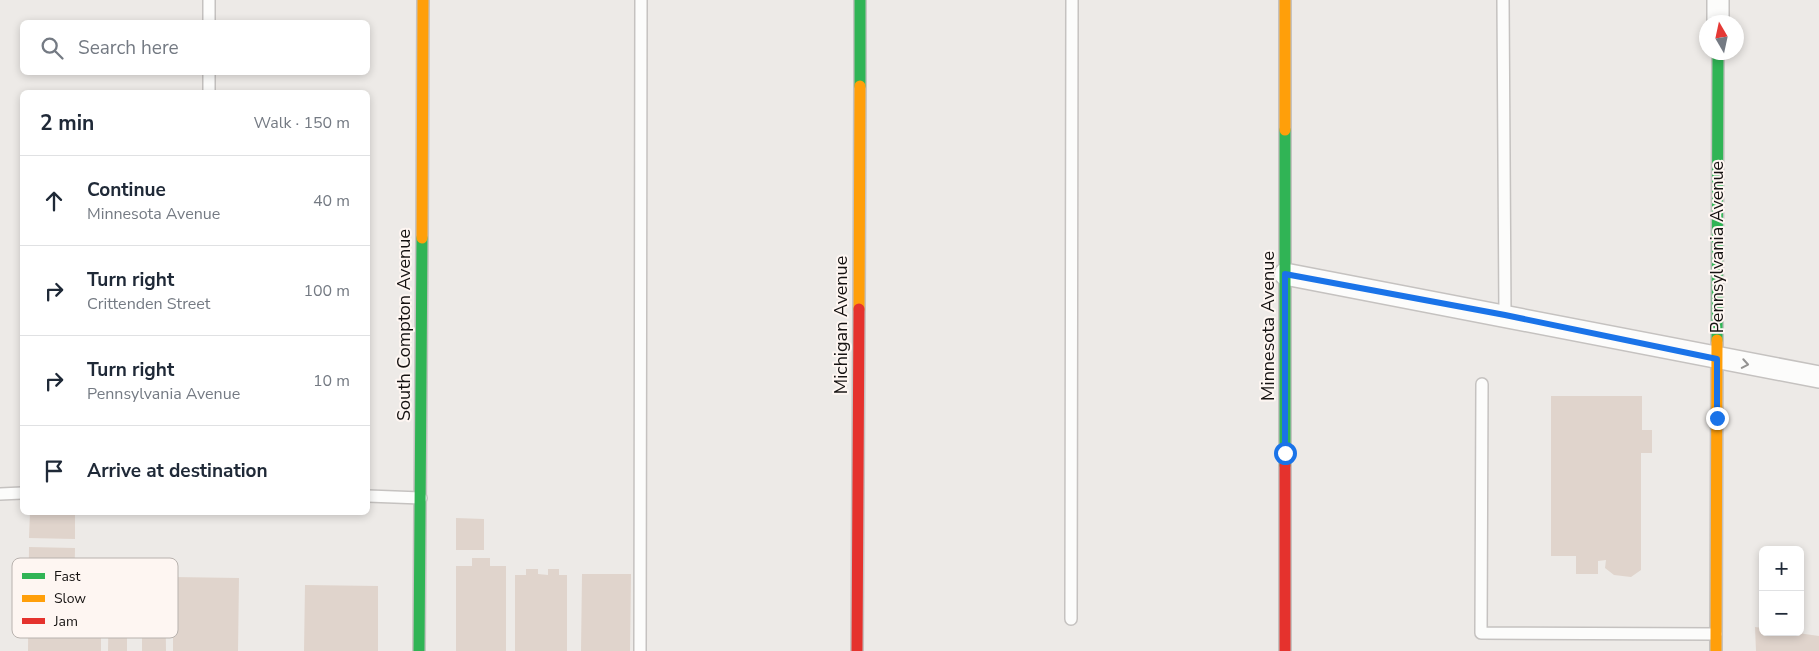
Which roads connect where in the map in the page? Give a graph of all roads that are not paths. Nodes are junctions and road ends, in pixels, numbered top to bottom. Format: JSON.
{"nodes":[{"id":1,"x":209,"y":0,"type":"edge"},
{"id":2,"x":423,"y":0,"type":"edge"},
{"id":3,"x":641,"y":0,"type":"edge"},
{"id":4,"x":860,"y":0,"type":"edge"},
{"id":5,"x":1072,"y":0,"type":"edge"},
{"id":6,"x":1286,"y":0,"type":"edge"},
{"id":7,"x":1503,"y":0,"type":"edge"},
{"id":8,"x":1718,"y":0,"type":"edge"},
{"id":9,"x":1718,"y":15,"type":"edge"},
{"id":10,"x":209,"y":20,"type":"edge"},
{"id":11,"x":1718,"y":60,"type":"edge"},
{"id":12,"x":209,"y":75,"type":"edge"},
{"id":13,"x":209,"y":90,"type":"edge"},
{"id":14,"x":1285,"y":274,"type":"junction"},
{"id":15,"x":1505,"y":315,"type":"junction"},
{"id":16,"x":1717,"y":359,"type":"junction"},
{"id":17,"x":1819,"y":377,"type":"edge"},
{"id":18,"x":1482,"y":384,"type":"dead end"},
{"id":19,"x":20,"y":493,"type":"edge"},
{"id":20,"x":0,"y":494,"type":"edge"},
{"id":21,"x":370,"y":496,"type":"edge"},
{"id":22,"x":421,"y":498,"type":"junction"},
{"id":23,"x":1071,"y":619,"type":"dead end"},
{"id":24,"x":1716,"y":634,"type":"junction"},
{"id":25,"x":418,"y":651,"type":"edge"},
{"id":26,"x":640,"y":651,"type":"edge"},
{"id":27,"x":857,"y":651,"type":"edge"},
{"id":28,"x":1285,"y":651,"type":"edge"},
{"id":29,"x":1716,"y":651,"type":"edge"}],
"edges":[{"from":1,"to":10,"type":"lane"},
{"from":2,"to":22,"type":"street","name":"South Compton Avenue"},
{"from":3,"to":26,"type":"lane"},
{"from":4,"to":27,"type":"street","name":"Michigan Avenue"},
{"from":5,"to":23,"type":"lane"},
{"from":6,"to":14,"type":"street","name":"Minnesota Avenue"},
{"from":7,"to":15,"type":"lane"},
{"from":8,"to":9,"type":"street"},
{"from":11,"to":16,"type":"street","name":"Pennsylvania Avenue"},
{"from":12,"to":13,"type":"lane"},
{"from":14,"to":15,"type":"street"},
{"from":14,"to":28,"type":"street","name":"Minnesota Avenue"},
{"from":15,"to":16,"type":"street"},
{"from":16,"to":17,"type":"street","one_way":true},
{"from":16,"to":24,"type":"street","name":"Pennsylvania Avenue"},
{"from":18,"to":24,"type":"lane"},
{"from":19,"to":20,"type":"lane"},
{"from":21,"to":22,"type":"lane"},
{"from":22,"to":25,"type":"street","name":"South Compton Avenue"},
{"from":24,"to":29,"type":"street","name":"Pennsylvania Avenue"}]}
